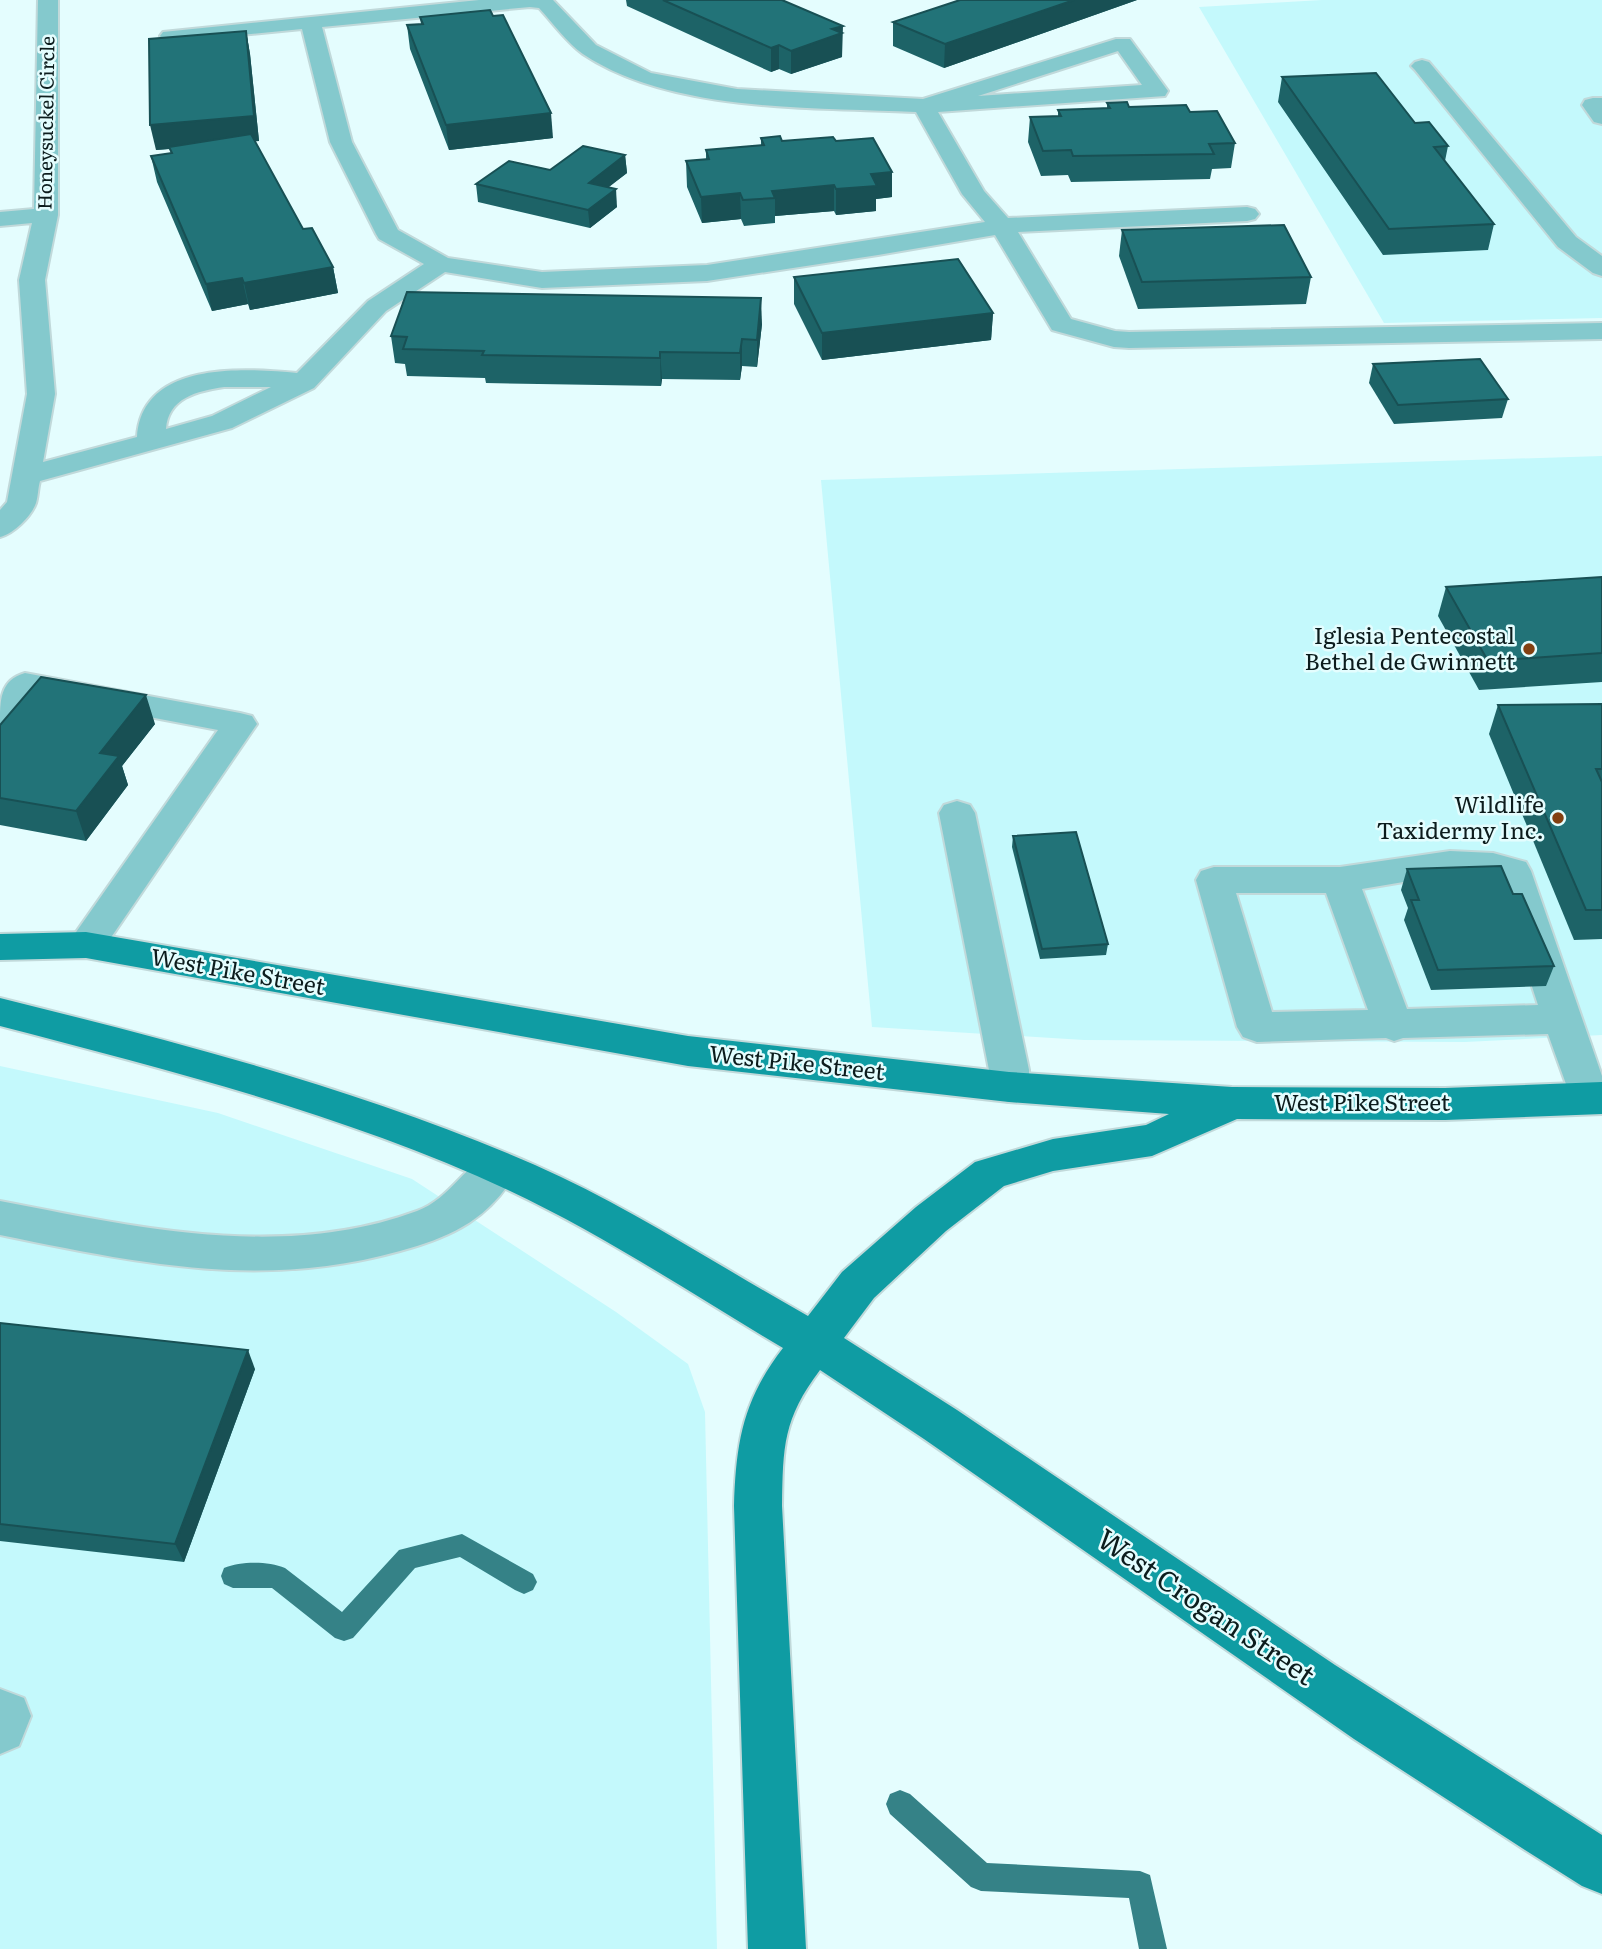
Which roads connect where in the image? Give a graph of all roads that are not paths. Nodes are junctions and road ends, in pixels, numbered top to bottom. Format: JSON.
{"nodes":[{"id":1,"x":48,"y":0,"type":"edge"},
{"id":2,"x":310,"y":22,"type":"junction"},
{"id":3,"x":170,"y":36,"type":"edge"},
{"id":4,"x":1422,"y":66,"type":"dead end"},
{"id":5,"x":1602,"y":105,"type":"edge"},
{"id":6,"x":924,"y":106,"type":"junction"},
{"id":7,"x":1602,"y":117,"type":"edge"},
{"id":8,"x":1247,"y":214,"type":"dead end"},
{"id":9,"x":46,"y":215,"type":"junction"},
{"id":10,"x":0,"y":219,"type":"edge"},
{"id":11,"x":1002,"y":226,"type":"junction"},
{"id":12,"x":441,"y":264,"type":"junction"},
{"id":13,"x":1602,"y":268,"type":"edge"},
{"id":14,"x":1602,"y":331,"type":"edge"},
{"id":15,"x":304,"y":382,"type":"junction"},
{"id":16,"x":152,"y":442,"type":"junction"},
{"id":17,"x":26,"y":476,"type":"junction"},
{"id":18,"x":0,"y":528,"type":"edge"},
{"id":19,"x":0,"y":714,"type":"edge"},
{"id":20,"x":957,"y":813,"type":"dead end"},
{"id":21,"x":1340,"y":880,"type":"junction"},
{"id":22,"x":86,"y":945,"type":"junction"},
{"id":23,"x":0,"y":947,"type":"edge"},
{"id":24,"x":0,"y":1012,"type":"edge"},
{"id":25,"x":1563,"y":1019,"type":"junction"},
{"id":26,"x":1394,"y":1026,"type":"junction"},
{"id":27,"x":1009,"y":1087,"type":"junction"},
{"id":28,"x":1595,"y":1098,"type":"edge"},
{"id":29,"x":1232,"y":1103,"type":"junction"},
{"id":30,"x":497,"y":1168,"type":"junction"},
{"id":31,"x":0,"y":1218,"type":"edge"},
{"id":32,"x":813,"y":1343,"type":"junction"},
{"id":33,"x":0,"y":1715,"type":"edge"},
{"id":34,"x":0,"y":1728,"type":"edge"},
{"id":35,"x":1602,"y":1866,"type":"edge"},
{"id":36,"x":777,"y":1949,"type":"edge"}],
"edges":[{"from":1,"to":9,"type":"street","name":"Honeysuckel Circle"},
{"from":2,"to":3,"type":"street"},
{"from":2,"to":6,"type":"street"},
{"from":2,"to":12,"type":"street"},
{"from":4,"to":13,"type":"street"},
{"from":5,"to":7,"type":"street"},
{"from":6,"to":6,"type":"street"},
{"from":6,"to":11,"type":"street"},
{"from":8,"to":11,"type":"street"},
{"from":9,"to":10,"type":"street"},
{"from":9,"to":17,"type":"street","name":"Honeysuckel Circle"},
{"from":11,"to":12,"type":"street"},
{"from":11,"to":14,"type":"street"},
{"from":12,"to":15,"type":"street"},
{"from":15,"to":16,"type":"street"},
{"from":15,"to":16,"type":"street"},
{"from":16,"to":17,"type":"street"},
{"from":17,"to":18,"type":"street","name":"Honeysuckel Circle"},
{"from":19,"to":22,"type":"street"},
{"from":20,"to":27,"type":"street"},
{"from":21,"to":25,"type":"street"},
{"from":21,"to":26,"type":"street"},
{"from":21,"to":26,"type":"street"},
{"from":22,"to":23,"type":"main road","name":"West Pike Street"},
{"from":22,"to":27,"type":"main road","name":"West Pike Street"},
{"from":24,"to":30,"type":"main road"},
{"from":25,"to":26,"type":"street"},
{"from":25,"to":28,"type":"street"},
{"from":27,"to":29,"type":"main road","name":"West Pike Street"},
{"from":28,"to":29,"type":"main road","name":"West Pike Street"},
{"from":29,"to":32,"type":"main road"},
{"from":30,"to":31,"type":"street"},
{"from":30,"to":32,"type":"main road"},
{"from":32,"to":35,"type":"main road","name":"West Crogan Street"},
{"from":32,"to":36,"type":"main road"},
{"from":33,"to":34,"type":"street"}]}
